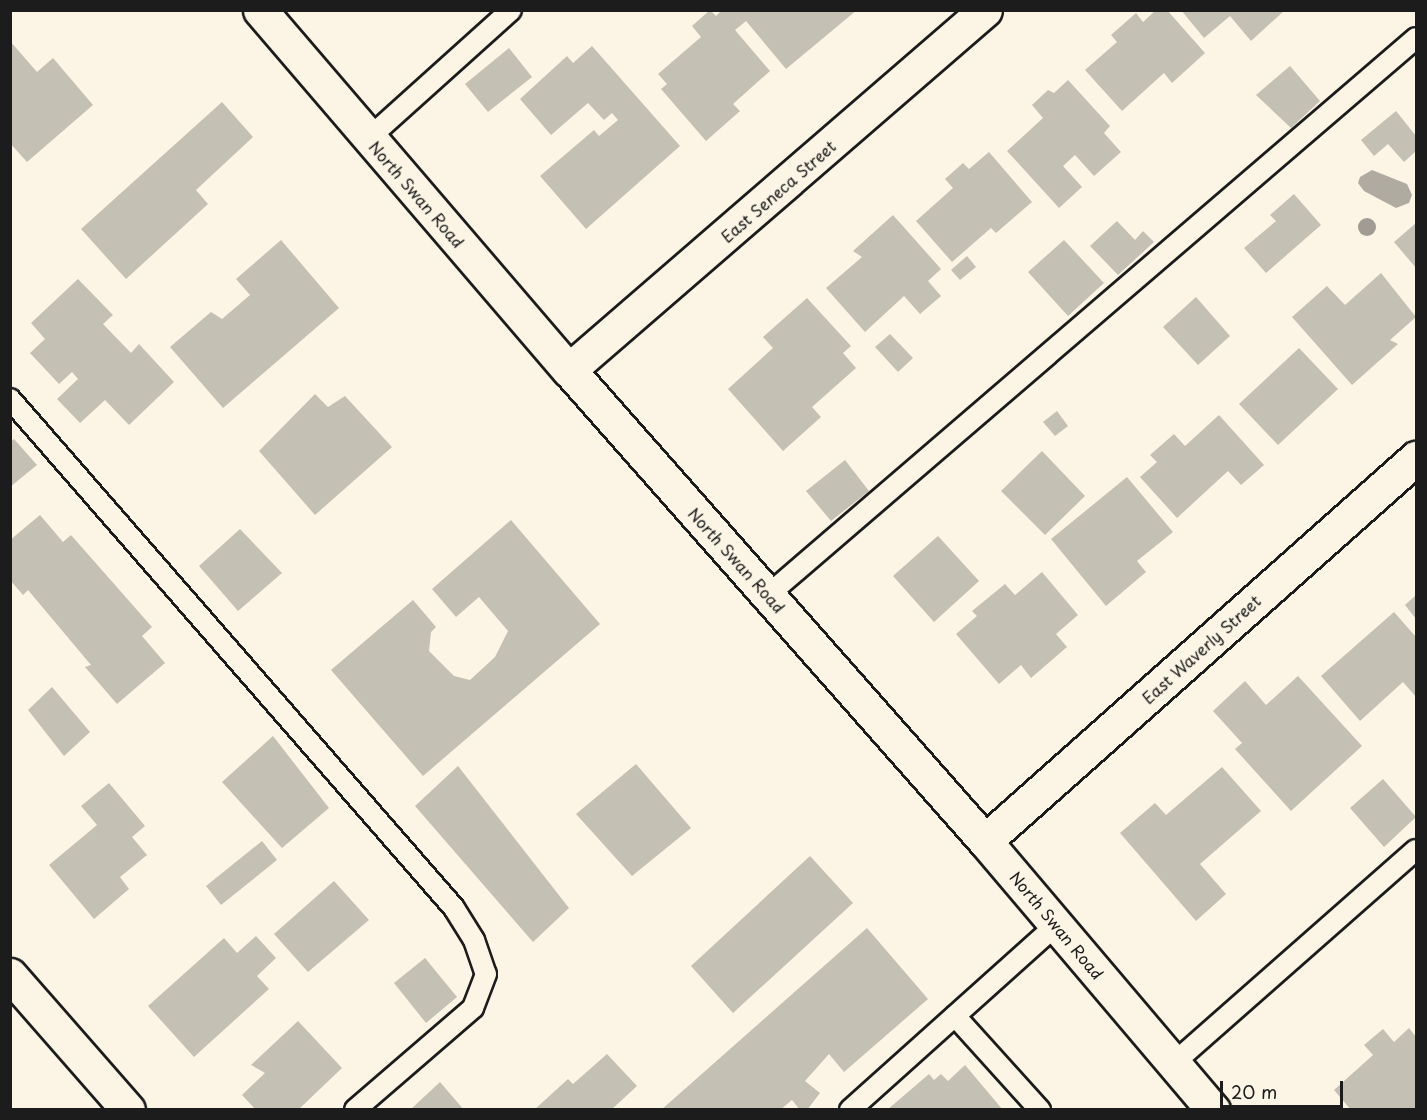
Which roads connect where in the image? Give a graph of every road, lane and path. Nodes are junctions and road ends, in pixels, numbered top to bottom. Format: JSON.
{"nodes":[{"id":1,"x":260,"y":10,"type":"edge"},
{"id":2,"x":512,"y":10,"type":"edge"},
{"id":3,"x":985,"y":10,"type":"edge"},
{"id":4,"x":1416,"y":38,"type":"edge"},
{"id":5,"x":369,"y":138,"type":"junction"},
{"id":6,"x":569,"y":370,"type":"junction"},
{"id":7,"x":10,"y":399,"type":"edge"},
{"id":8,"x":1416,"y":458,"type":"edge"},
{"id":9,"x":768,"y":595,"type":"junction"},
{"id":10,"x":986,"y":841,"type":"junction"},
{"id":11,"x":1416,"y":850,"type":"edge"},
{"id":12,"x":1057,"y":924,"type":"junction"},
{"id":13,"x":10,"y":975,"type":"edge"},
{"id":14,"x":955,"y":1016,"type":"junction"},
{"id":15,"x":1174,"y":1063,"type":"junction"},
{"id":16,"x":128,"y":1110,"type":"edge"},
{"id":17,"x":355,"y":1110,"type":"edge"},
{"id":18,"x":850,"y":1110,"type":"edge"},
{"id":19,"x":1040,"y":1110,"type":"edge"},
{"id":20,"x":1212,"y":1110,"type":"edge"}],
"edges":[{"from":1,"to":5,"type":"main road","name":"North Swan Road"},
{"from":2,"to":5,"type":"lane"},
{"from":3,"to":6,"type":"main road","name":"East Seneca Street"},
{"from":4,"to":9,"type":"lane"},
{"from":5,"to":6,"type":"main road","name":"North Swan Road"},
{"from":6,"to":9,"type":"main road","name":"North Swan Road"},
{"from":7,"to":17,"type":"lane"},
{"from":8,"to":10,"type":"main road","name":"East Waverly Street"},
{"from":9,"to":10,"type":"main road","name":"North Swan Road"},
{"from":10,"to":12,"type":"main road","name":"North Swan Road"},
{"from":11,"to":15,"type":"lane"},
{"from":12,"to":14,"type":"lane"},
{"from":12,"to":15,"type":"main road","name":"North Swan Road"},
{"from":13,"to":16,"type":"main road"},
{"from":14,"to":18,"type":"lane"},
{"from":14,"to":19,"type":"lane"},
{"from":15,"to":20,"type":"main road","name":"North Swan Road"}]}
